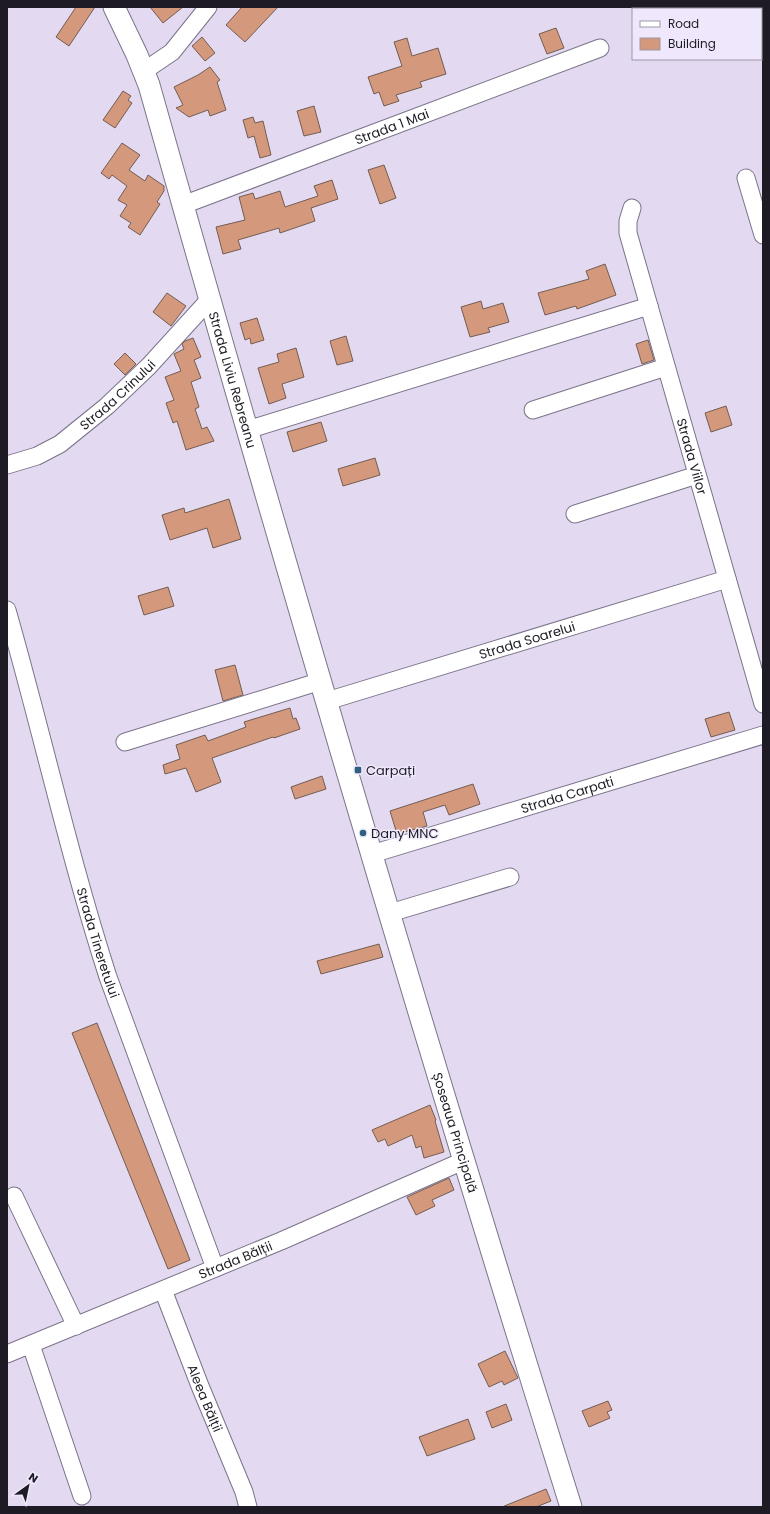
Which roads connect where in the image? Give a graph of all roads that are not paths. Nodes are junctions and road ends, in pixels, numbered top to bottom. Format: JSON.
{"nodes":[{"id":1,"x":114,"y":7,"type":"edge"},
{"id":2,"x":208,"y":7,"type":"edge"},
{"id":3,"x":600,"y":48,"type":"dead end"},
{"id":4,"x":144,"y":71,"type":"junction"},
{"id":5,"x":746,"y":178,"type":"dead end"},
{"id":6,"x":183,"y":205,"type":"junction"},
{"id":7,"x":632,"y":208,"type":"dead end"},
{"id":8,"x":763,"y":235,"type":"edge"},
{"id":9,"x":209,"y":300,"type":"junction"},
{"id":10,"x":649,"y":306,"type":"junction"},
{"id":11,"x":666,"y":367,"type":"junction"},
{"id":12,"x":533,"y":410,"type":"dead end"},
{"id":13,"x":247,"y":430,"type":"junction"},
{"id":14,"x":7,"y":465,"type":"edge"},
{"id":15,"x":697,"y":475,"type":"junction"},
{"id":16,"x":575,"y":514,"type":"dead end"},
{"id":17,"x":727,"y":579,"type":"junction"},
{"id":18,"x":7,"y":610,"type":"edge"},
{"id":19,"x":321,"y":681,"type":"junction"},
{"id":20,"x":327,"y":702,"type":"junction"},
{"id":21,"x":763,"y":704,"type":"edge"},
{"id":22,"x":763,"y":735,"type":"edge"},
{"id":23,"x":125,"y":742,"type":"dead end"},
{"id":24,"x":343,"y":756,"type":"joint"},
{"id":25,"x":372,"y":854,"type":"junction"},
{"id":26,"x":510,"y":877,"type":"dead end"},
{"id":27,"x":390,"y":913,"type":"junction"},
{"id":28,"x":462,"y":1161,"type":"junction"},
{"id":29,"x":14,"y":1196,"type":"dead end"},
{"id":30,"x":215,"y":1268,"type":"junction"},
{"id":31,"x":163,"y":1290,"type":"junction"},
{"id":32,"x":76,"y":1326,"type":"junction"},
{"id":33,"x":31,"y":1345,"type":"junction"},
{"id":34,"x":7,"y":1354,"type":"edge"},
{"id":35,"x":82,"y":1496,"type":"dead end"},
{"id":36,"x":248,"y":1507,"type":"edge"},
{"id":37,"x":570,"y":1507,"type":"edge"}],
"edges":[{"from":1,"to":4,"type":"main road","name":"Strada Liviu Rebreanu"},
{"from":2,"to":4,"type":"street"},
{"from":3,"to":6,"type":"street","name":"Strada 1 Mai"},
{"from":4,"to":6,"type":"main road","name":"Strada Liviu Rebreanu"},
{"from":5,"to":8,"type":"street"},
{"from":6,"to":9,"type":"main road","name":"Strada Liviu Rebreanu"},
{"from":7,"to":10,"type":"street","name":"Strada Viilor"},
{"from":9,"to":13,"type":"main road","name":"Strada Liviu Rebreanu"},
{"from":9,"to":14,"type":"street","name":"Strada Crinului"},
{"from":10,"to":11,"type":"street","name":"Strada Viilor"},
{"from":10,"to":13,"type":"street"},
{"from":11,"to":12,"type":"street"},
{"from":11,"to":15,"type":"street","name":"Strada Viilor"},
{"from":13,"to":19,"type":"main road","name":"Strada Liviu Rebreanu"},
{"from":15,"to":16,"type":"street"},
{"from":15,"to":17,"type":"street","name":"Strada Viilor"},
{"from":17,"to":20,"type":"street","name":"Strada Soarelui"},
{"from":17,"to":21,"type":"street","name":"Strada Viilor"},
{"from":18,"to":30,"type":"street","name":"Strada Tineretului"},
{"from":19,"to":20,"type":"main road","name":"Strada Liviu Rebreanu"},
{"from":19,"to":23,"type":"street"},
{"from":20,"to":24,"type":"main road","name":"Strada Liviu Rebreanu"},
{"from":22,"to":25,"type":"street","name":"Strada Carpati"},
{"from":24,"to":25,"type":"main road","name":"Șoseaua Principală"},
{"from":25,"to":27,"type":"main road","name":"Șoseaua Principală"},
{"from":26,"to":27,"type":"street"},
{"from":27,"to":28,"type":"main road","name":"Șoseaua Principală"},
{"from":28,"to":30,"type":"street","name":"Strada Bălții"},
{"from":28,"to":37,"type":"main road","name":"Șoseaua Principală"},
{"from":29,"to":32,"type":"street"},
{"from":30,"to":31,"type":"street","name":"Strada Bălții"},
{"from":31,"to":32,"type":"street","name":"Strada Bălții"},
{"from":31,"to":36,"type":"street","name":"Aleea Bălții"},
{"from":32,"to":33,"type":"street","name":"Strada Bălții"},
{"from":33,"to":34,"type":"street","name":"Strada Bălții"},
{"from":33,"to":35,"type":"street"}]}
